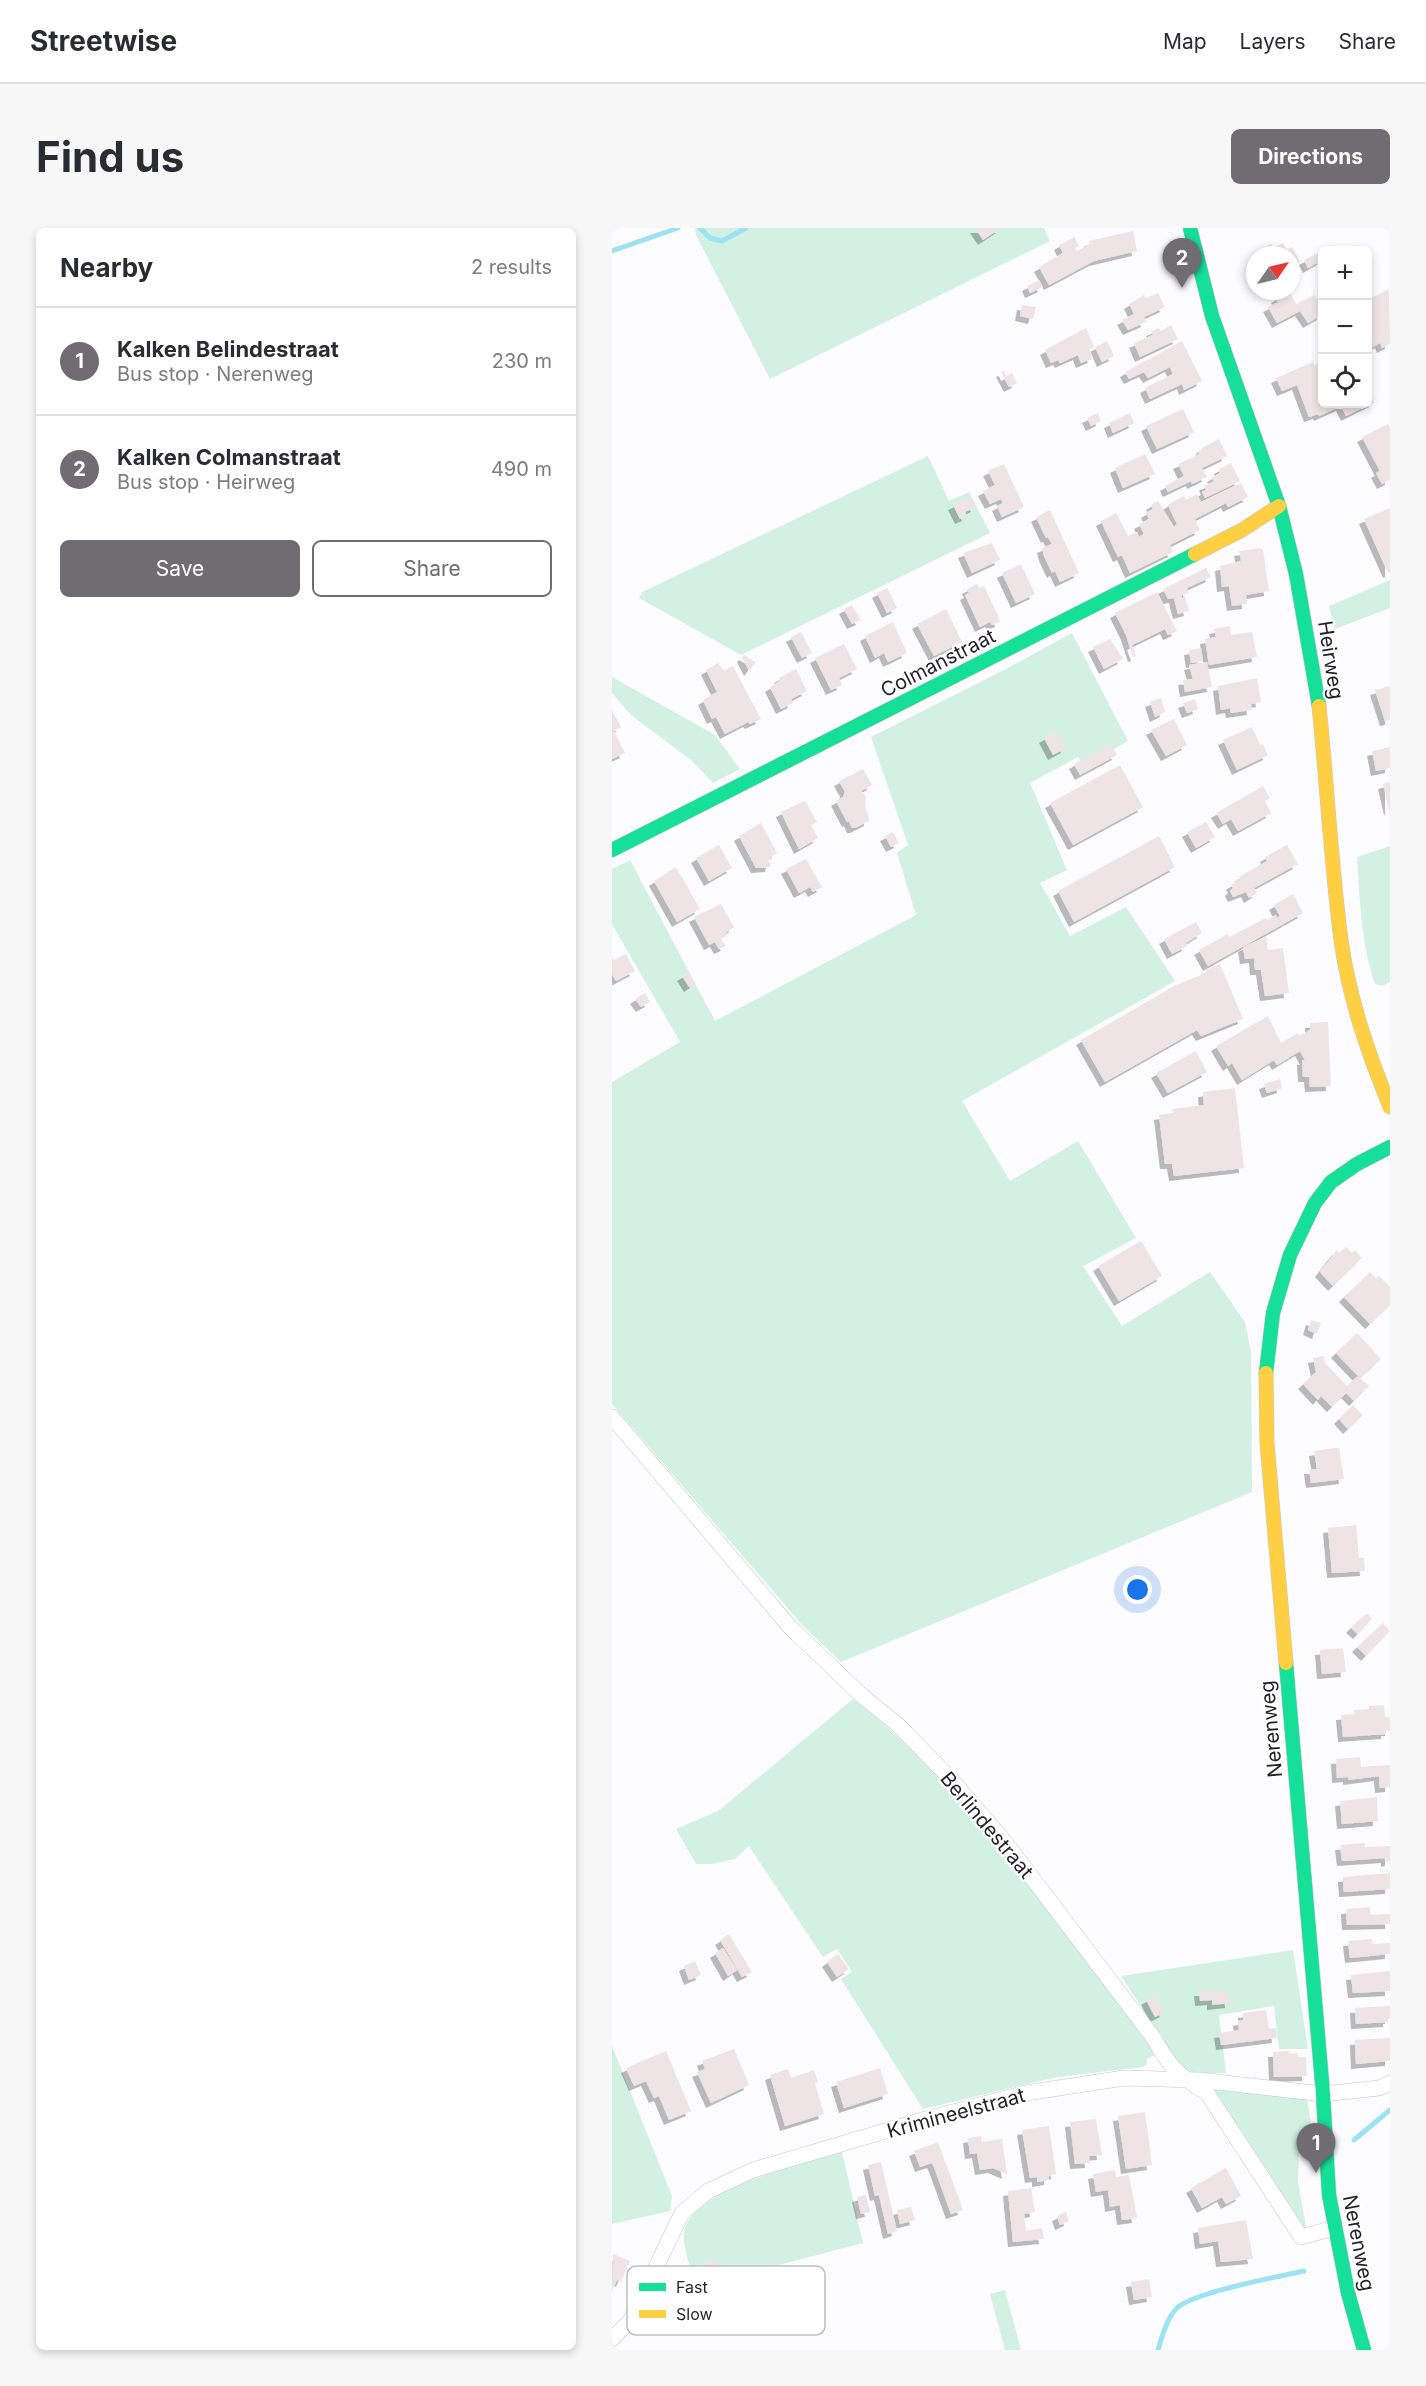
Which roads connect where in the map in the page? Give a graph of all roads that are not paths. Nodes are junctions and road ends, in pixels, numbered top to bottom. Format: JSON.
{"nodes":[{"id":1,"x":1190,"y":228,"type":"edge"},
{"id":2,"x":1279,"y":506,"type":"junction"},
{"id":3,"x":612,"y":850,"type":"edge"},
{"id":4,"x":1390,"y":1107,"type":"edge"},
{"id":5,"x":1390,"y":1147,"type":"edge"},
{"id":6,"x":612,"y":1417,"type":"edge"},
{"id":7,"x":1184,"y":2079,"type":"junction"},
{"id":8,"x":1390,"y":2084,"type":"edge"},
{"id":9,"x":1323,"y":2094,"type":"junction"},
{"id":10,"x":1334,"y":2228,"type":"junction"},
{"id":11,"x":656,"y":2266,"type":"edge"},
{"id":12,"x":627,"y":2324,"type":"edge"},
{"id":13,"x":612,"y":2339,"type":"edge"},
{"id":14,"x":1364,"y":2350,"type":"edge"}],
"edges":[{"from":1,"to":2,"type":"main road","name":"Heirweg"},
{"from":2,"to":3,"type":"main road","name":"Colmanstraat"},
{"from":2,"to":4,"type":"main road","name":"Heirweg"},
{"from":5,"to":9,"type":"main road","name":"Nerenweg"},
{"from":6,"to":7,"type":"street","name":"Berlindestraat"},
{"from":7,"to":9,"type":"street","name":"Krimineelstraat"},
{"from":7,"to":10,"type":"street","name":"Berlindestraat"},
{"from":7,"to":11,"type":"street","name":"Krimineelstraat"},
{"from":8,"to":9,"type":"street","name":"Krimineelstraat"},
{"from":9,"to":10,"type":"main road","name":"Nerenweg"},
{"from":10,"to":14,"type":"main road","name":"Nerenweg"},
{"from":12,"to":13,"type":"street","name":"Krimineelstraat"}]}
